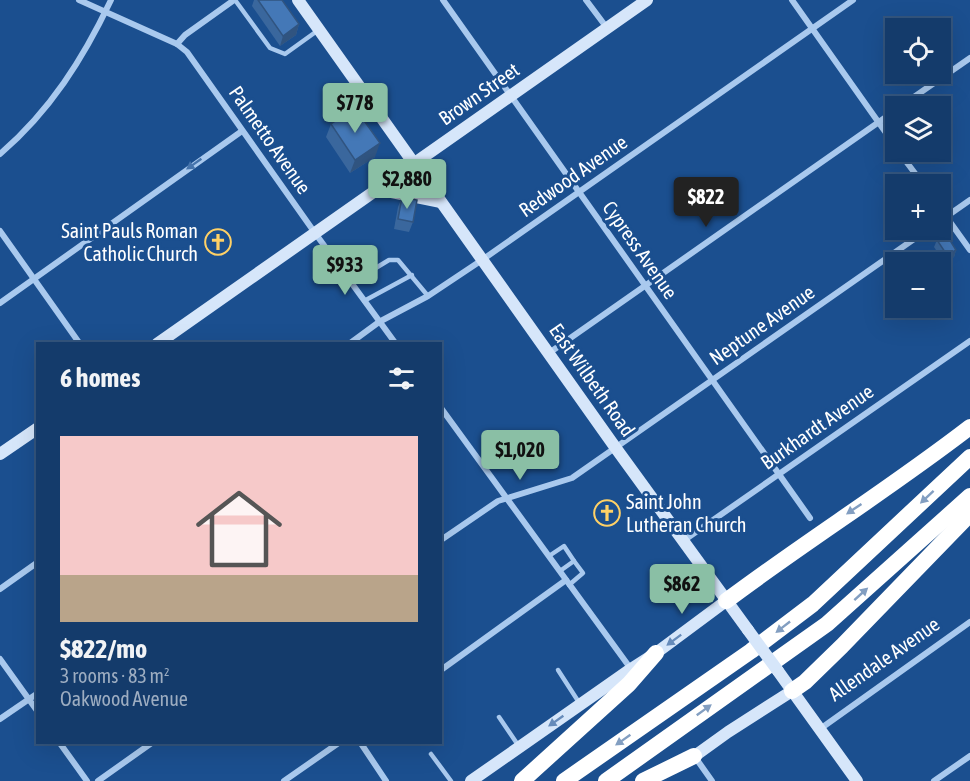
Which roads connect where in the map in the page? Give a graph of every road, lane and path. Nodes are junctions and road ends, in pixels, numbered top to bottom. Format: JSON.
{"nodes":[{"id":1,"x":79,"y":0,"type":"edge"},
{"id":2,"x":111,"y":0,"type":"edge"},
{"id":3,"x":234,"y":0,"type":"edge"},
{"id":4,"x":298,"y":0,"type":"edge"},
{"id":5,"x":443,"y":0,"type":"edge"},
{"id":6,"x":586,"y":0,"type":"edge"},
{"id":7,"x":647,"y":0,"type":"edge"},
{"id":8,"x":792,"y":0,"type":"edge"},
{"id":9,"x":853,"y":0,"type":"edge"},
{"id":10,"x":105,"y":12,"type":"junction"},
{"id":11,"x":607,"y":28,"type":"junction"},
{"id":12,"x":318,"y":29,"type":"junction"},
{"id":13,"x":813,"y":29,"type":"junction"},
{"id":14,"x":177,"y":45,"type":"junction"},
{"id":15,"x":970,"y":58,"type":"edge"},
{"id":16,"x":510,"y":96,"type":"junction"},
{"id":17,"x":915,"y":96,"type":"edge"},
{"id":18,"x":885,"y":118,"type":"edge"},
{"id":19,"x":878,"y":123,"type":"junction"},
{"id":20,"x":242,"y":131,"type":"junction"},
{"id":21,"x":885,"y":132,"type":"edge"},
{"id":22,"x":0,"y":154,"type":"edge"},
{"id":23,"x":414,"y":163,"type":"junction"},
{"id":24,"x":377,"y":189,"type":"junction"},
{"id":25,"x":579,"y":192,"type":"junction"},
{"id":26,"x":970,"y":200,"type":"edge"},
{"id":27,"x":441,"y":202,"type":"junction"},
{"id":28,"x":951,"y":214,"type":"edge"},
{"id":29,"x":951,"y":227,"type":"edge"},
{"id":30,"x":0,"y":231,"type":"edge"},
{"id":31,"x":315,"y":233,"type":"junction"},
{"id":32,"x":913,"y":240,"type":"edge"},
{"id":33,"x":970,"y":250,"type":"edge"},
{"id":34,"x":482,"y":260,"type":"junction"},
{"id":35,"x":412,"y":275,"type":"junction"},
{"id":36,"x":34,"y":278,"type":"junction"},
{"id":37,"x":351,"y":283,"type":"junction"},
{"id":38,"x":645,"y":286,"type":"junction"},
{"id":39,"x":428,"y":296,"type":"junction"},
{"id":40,"x":364,"y":301,"type":"junction"},
{"id":41,"x":0,"y":303,"type":"edge"},
{"id":42,"x":379,"y":322,"type":"junction"},
{"id":43,"x":970,"y":341,"type":"edge"},
{"id":44,"x":79,"y":342,"type":"edge"},
{"id":45,"x":160,"y":342,"type":"edge"},
{"id":46,"x":352,"y":342,"type":"edge"},
{"id":47,"x":394,"y":342,"type":"edge"},
{"id":48,"x":549,"y":353,"type":"junction"},
{"id":49,"x":711,"y":380,"type":"junction"},
{"id":50,"x":442,"y":410,"type":"edge"},
{"id":51,"x":970,"y":427,"type":"edge"},
{"id":52,"x":36,"y":429,"type":"edge"},
{"id":53,"x":615,"y":447,"type":"junction"},
{"id":54,"x":0,"y":454,"type":"edge"},
{"id":55,"x":970,"y":457,"type":"edge"},
{"id":56,"x":778,"y":473,"type":"junction"},
{"id":57,"x":970,"y":496,"type":"edge"},
{"id":58,"x":507,"y":497,"type":"junction"},
{"id":59,"x":970,"y":514,"type":"edge"},
{"id":60,"x":810,"y":518,"type":"dead end"},
{"id":61,"x":442,"y":539,"type":"edge"},
{"id":62,"x":683,"y":541,"type":"junction"},
{"id":63,"x":549,"y":556,"type":"junction"},
{"id":64,"x":574,"y":561,"type":"junction"},
{"id":65,"x":36,"y":563,"type":"edge"},
{"id":66,"x":560,"y":571,"type":"junction"},
{"id":67,"x":568,"y":582,"type":"junction"},
{"id":68,"x":0,"y":589,"type":"edge"},
{"id":69,"x":726,"y":601,"type":"junction"},
{"id":70,"x":970,"y":622,"type":"edge"},
{"id":71,"x":656,"y":653,"type":"junction"},
{"id":72,"x":0,"y":658,"type":"edge"},
{"id":73,"x":442,"y":669,"type":"edge"},
{"id":74,"x":631,"y":669,"type":"junction"},
{"id":75,"x":558,"y":670,"type":"dead end"},
{"id":76,"x":792,"y":691,"type":"junction"},
{"id":77,"x":36,"y":694,"type":"edge"},
{"id":78,"x":29,"y":699,"type":"junction"},
{"id":79,"x":580,"y":704,"type":"junction"},
{"id":80,"x":36,"y":708,"type":"edge"},
{"id":81,"x":498,"y":717,"type":"dead end"},
{"id":82,"x":0,"y":719,"type":"edge"},
{"id":83,"x":820,"y":729,"type":"junction"},
{"id":84,"x":60,"y":744,"type":"edge"},
{"id":85,"x":150,"y":744,"type":"edge"},
{"id":86,"x":337,"y":744,"type":"edge"},
{"id":87,"x":361,"y":744,"type":"edge"},
{"id":88,"x":520,"y":747,"type":"junction"},
{"id":89,"x":431,"y":754,"type":"dead end"},
{"id":90,"x":694,"y":756,"type":"junction"},
{"id":91,"x":970,"y":756,"type":"edge"},
{"id":92,"x":87,"y":781,"type":"edge"},
{"id":93,"x":98,"y":781,"type":"edge"},
{"id":94,"x":284,"y":781,"type":"edge"},
{"id":95,"x":386,"y":781,"type":"edge"},
{"id":96,"x":451,"y":781,"type":"edge"},
{"id":97,"x":471,"y":781,"type":"edge"},
{"id":98,"x":522,"y":781,"type":"edge"},
{"id":99,"x":564,"y":781,"type":"edge"},
{"id":100,"x":606,"y":781,"type":"edge"},
{"id":101,"x":643,"y":781,"type":"edge"},
{"id":102,"x":660,"y":781,"type":"edge"},
{"id":103,"x":712,"y":781,"type":"edge"},
{"id":104,"x":857,"y":781,"type":"edge"},
{"id":105,"x":934,"y":781,"type":"edge"}],
"edges":[{"from":1,"to":10,"type":"street","name":"Palmetto Avenue"},
{"from":2,"to":10,"type":"street"},
{"from":3,"to":12,"type":"lane"},
{"from":3,"to":14,"type":"street"},
{"from":4,"to":12,"type":"main road","name":"East Wilbeth Road"},
{"from":5,"to":16,"type":"street","name":"Cypress Avenue"},
{"from":6,"to":11,"type":"street"},
{"from":7,"to":11,"type":"main road","name":"Brown Street"},
{"from":8,"to":13,"type":"street"},
{"from":9,"to":13,"type":"street","name":"Redwood Avenue"},
{"from":10,"to":14,"type":"street","name":"Palmetto Avenue"},
{"from":10,"to":22,"type":"street"},
{"from":11,"to":16,"type":"main road","name":"Brown Street"},
{"from":12,"to":23,"type":"main road","name":"East Wilbeth Road"},
{"from":13,"to":19,"type":"street"},
{"from":13,"to":25,"type":"street","name":"Redwood Avenue"},
{"from":14,"to":20,"type":"street","name":"Palmetto Avenue"},
{"from":15,"to":17,"type":"street"},
{"from":16,"to":23,"type":"main road","name":"Brown Street"},
{"from":16,"to":25,"type":"street","name":"Cypress Avenue"},
{"from":18,"to":19,"type":"street"},
{"from":19,"to":21,"type":"street"},
{"from":19,"to":38,"type":"street"},
{"from":20,"to":31,"type":"street","name":"Palmetto Avenue"},
{"from":20,"to":36,"type":"street","one_way":true},
{"from":23,"to":24,"type":"main road","name":"Brown Street"},
{"from":23,"to":27,"type":"main road","name":"East Wilbeth Road"},
{"from":24,"to":27,"type":"main road"},
{"from":24,"to":31,"type":"main road","name":"Brown Street"},
{"from":25,"to":34,"type":"street","name":"Redwood Avenue"},
{"from":25,"to":38,"type":"street","name":"Cypress Avenue"},
{"from":26,"to":28,"type":"street"},
{"from":27,"to":34,"type":"main road","name":"East Wilbeth Road"},
{"from":29,"to":33,"type":"street"},
{"from":30,"to":36,"type":"street"},
{"from":31,"to":37,"type":"street","name":"Palmetto Avenue"},
{"from":31,"to":45,"type":"main road","name":"Brown Street"},
{"from":32,"to":49,"type":"street","name":"Neptune Avenue"},
{"from":34,"to":39,"type":"street","name":"Redwood Avenue"},
{"from":34,"to":48,"type":"main road","name":"East Wilbeth Road"},
{"from":35,"to":37,"type":"lane"},
{"from":35,"to":39,"type":"lane"},
{"from":35,"to":40,"type":"lane"},
{"from":36,"to":41,"type":"street"},
{"from":36,"to":44,"type":"street"},
{"from":37,"to":40,"type":"street","name":"Palmetto Avenue"},
{"from":38,"to":48,"type":"street"},
{"from":38,"to":49,"type":"street","name":"Cypress Avenue"},
{"from":39,"to":42,"type":"street","name":"Redwood Avenue"},
{"from":40,"to":42,"type":"street","name":"Palmetto Avenue"},
{"from":42,"to":46,"type":"street","name":"Redwood Avenue"},
{"from":42,"to":47,"type":"street","name":"Palmetto Avenue"},
{"from":43,"to":56,"type":"street","name":"Burkhardt Avenue"},
{"from":48,"to":53,"type":"main road","name":"East Wilbeth Road"},
{"from":49,"to":53,"type":"street","name":"Neptune Avenue"},
{"from":49,"to":56,"type":"street","name":"Cypress Avenue"},
{"from":50,"to":58,"type":"street"},
{"from":51,"to":69,"type":"highway","one_way":true},
{"from":52,"to":54,"type":"main road"},
{"from":53,"to":58,"type":"street","name":"Neptune Avenue"},
{"from":53,"to":62,"type":"main road","name":"East Wilbeth Road"},
{"from":55,"to":99,"type":"highway","one_way":true},
{"from":56,"to":60,"type":"street","name":"Cypress Avenue"},
{"from":56,"to":62,"type":"street","name":"Burkhardt Avenue"},
{"from":100,"to":57,"type":"highway","one_way":true},
{"from":58,"to":61,"type":"street","name":"Neptune Avenue"},
{"from":58,"to":63,"type":"street"},
{"from":59,"to":76,"type":"highway"},
{"from":62,"to":69,"type":"main road","name":"East Wilbeth Road"},
{"from":63,"to":64,"type":"lane"},
{"from":63,"to":66,"type":"street"},
{"from":64,"to":66,"type":"lane"},
{"from":64,"to":67,"type":"lane"},
{"from":65,"to":68,"type":"street"},
{"from":66,"to":67,"type":"street"},
{"from":67,"to":73,"type":"street"},
{"from":67,"to":74,"type":"street"},
{"from":69,"to":71,"type":"main road","one_way":true},
{"from":69,"to":76,"type":"main road","name":"East Wilbeth Road","bridge":true},
{"from":70,"to":83,"type":"street","name":"Allendale Avenue"},
{"from":71,"to":74,"type":"main road"},
{"from":71,"to":98,"type":"highway"},
{"from":72,"to":78,"type":"street"},
{"from":74,"to":79,"type":"main road"},
{"from":75,"to":79,"type":"lane"},
{"from":76,"to":83,"type":"main road","name":"East Wilbeth Road"},
{"from":76,"to":90,"type":"main road"},
{"from":77,"to":78,"type":"street"},
{"from":78,"to":80,"type":"street"},
{"from":78,"to":82,"type":"street"},
{"from":79,"to":88,"type":"main road","one_way":true},
{"from":81,"to":88,"type":"lane"},
{"from":83,"to":104,"type":"main road","name":"East Wilbeth Road"},
{"from":84,"to":92,"type":"street"},
{"from":85,"to":93,"type":"street"},
{"from":86,"to":94,"type":"street"},
{"from":87,"to":95,"type":"street"},
{"from":88,"to":97,"type":"main road"},
{"from":89,"to":96,"type":"lane"},
{"from":90,"to":101,"type":"highway"},
{"from":90,"to":102,"type":"main road"},
{"from":90,"to":103,"type":"street"},
{"from":91,"to":105,"type":"street"}]}
